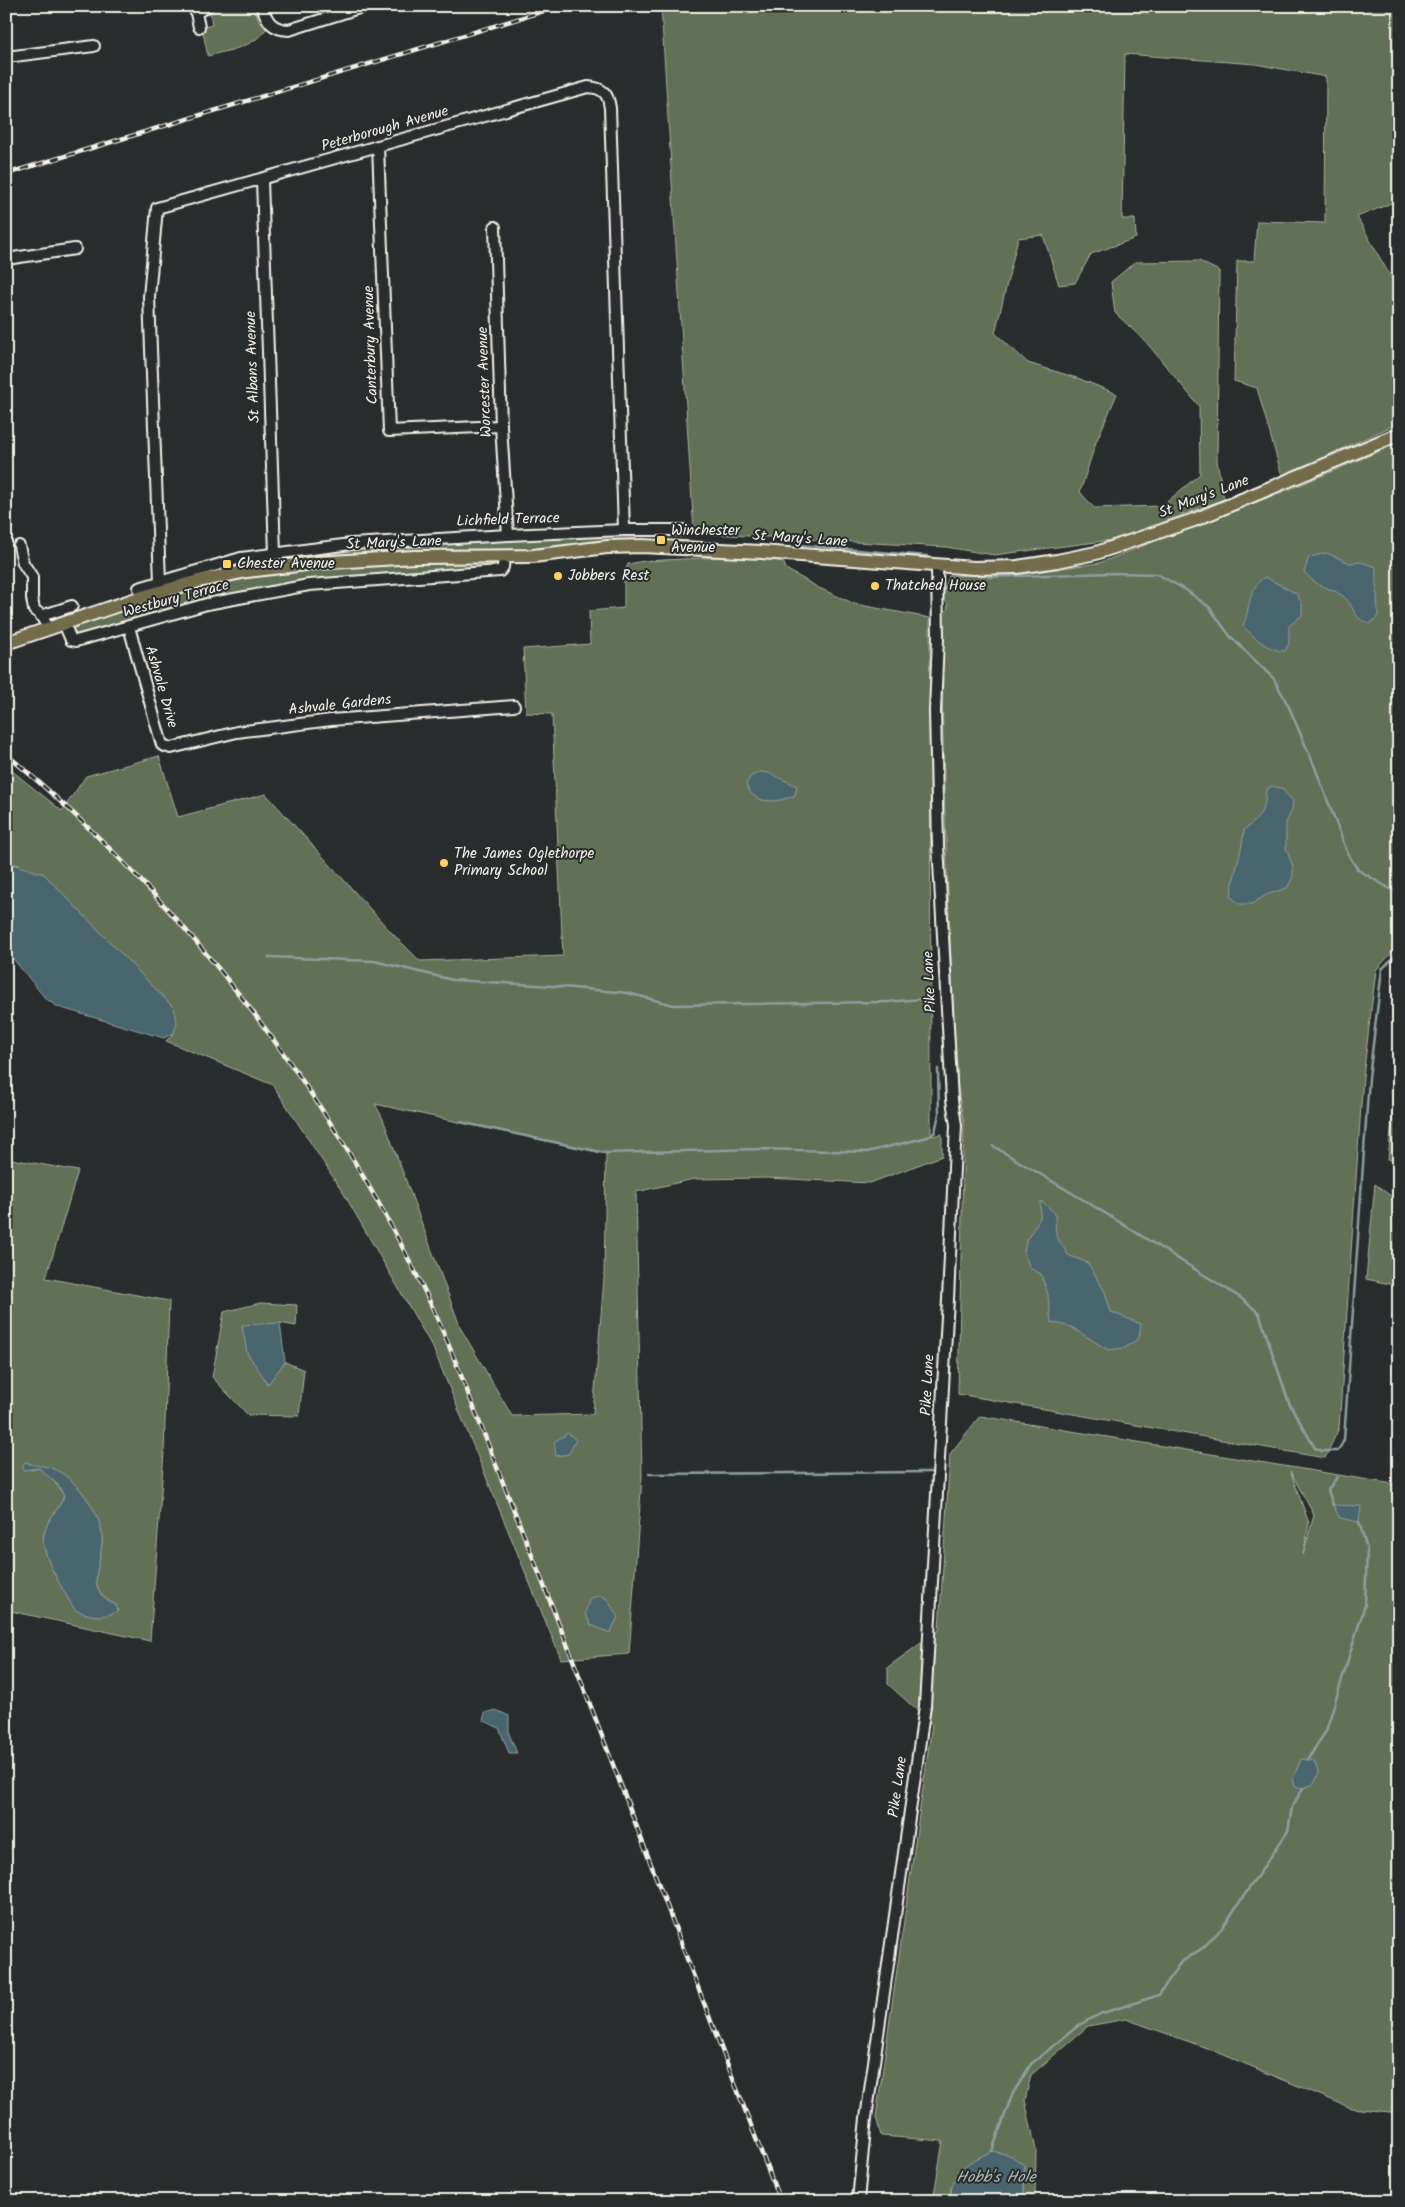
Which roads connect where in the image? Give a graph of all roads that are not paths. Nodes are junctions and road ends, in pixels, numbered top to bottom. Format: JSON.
{"nodes":[{"id":1,"x":208,"y":6,"type":"edge"},
{"id":2,"x":262,"y":6,"type":"edge"},
{"id":3,"x":365,"y":6,"type":"edge"},
{"id":4,"x":344,"y":9,"type":"edge"},
{"id":5,"x":199,"y":27,"type":"dead end"},
{"id":6,"x":94,"y":46,"type":"dead end"},
{"id":7,"x":6,"y":56,"type":"edge"},
{"id":8,"x":378,"y":146,"type":"junction"},
{"id":9,"x":262,"y":180,"type":"junction"},
{"id":10,"x":495,"y":227,"type":"dead end"},
{"id":11,"x":75,"y":249,"type":"dead end"},
{"id":12,"x":6,"y":259,"type":"edge"},
{"id":13,"x":500,"y":426,"type":"junction"},
{"id":14,"x":1399,"y":434,"type":"edge"},
{"id":15,"x":624,"y":530,"type":"junction"},
{"id":16,"x":641,"y":530,"type":"junction"},
{"id":17,"x":683,"y":530,"type":"dead end"},
{"id":18,"x":508,"y":535,"type":"junction"},
{"id":19,"x":19,"y":546,"type":"dead end"},
{"id":20,"x":642,"y":546,"type":"junction"},
{"id":21,"x":274,"y":552,"type":"junction"},
{"id":22,"x":504,"y":557,"type":"junction"},
{"id":23,"x":937,"y":566,"type":"junction"},
{"id":24,"x":160,"y":582,"type":"junction"},
{"id":25,"x":142,"y":597,"type":"junction"},
{"id":26,"x":72,"y":606,"type":"dead end"},
{"id":27,"x":41,"y":616,"type":"junction"},
{"id":28,"x":64,"y":623,"type":"junction"},
{"id":29,"x":129,"y":627,"type":"junction"},
{"id":30,"x":49,"y":629,"type":"junction"},
{"id":31,"x":6,"y":643,"type":"edge"},
{"id":32,"x":514,"y":706,"type":"dead end"},
{"id":33,"x":171,"y":748,"type":"joint"},
{"id":34,"x":858,"y":2201,"type":"edge"}],
"edges":[{"from":1,"to":5,"type":"street"},
{"from":2,"to":4,"type":"street"},
{"from":3,"to":4,"type":"street"},
{"from":6,"to":7,"type":"street"},
{"from":8,"to":9,"type":"street","name":"Peterborough Avenue"},
{"from":8,"to":13,"type":"street","name":"Canterbury Avenue"},
{"from":8,"to":15,"type":"street","name":"Peterborough Avenue"},
{"from":9,"to":21,"type":"street","name":"St Albans Avenue"},
{"from":9,"to":24,"type":"street","name":"Peterborough Avenue"},
{"from":10,"to":13,"type":"street","name":"Worcester Avenue"},
{"from":11,"to":12,"type":"street"},
{"from":13,"to":18,"type":"street","name":"Worcester Avenue"},
{"from":14,"to":23,"type":"main road","name":"St Mary's Lane"},
{"from":15,"to":16,"type":"street","name":"Lichfield Terrace"},
{"from":15,"to":18,"type":"street","name":"Lichfield Terrace"},
{"from":16,"to":17,"type":"street","name":"Lichfield Terrace"},
{"from":16,"to":20,"type":"street"},
{"from":18,"to":21,"type":"street","name":"Lichfield Terrace"},
{"from":19,"to":27,"type":"street"},
{"from":20,"to":22,"type":"main road","name":"St Mary's Lane"},
{"from":20,"to":23,"type":"main road","name":"St Mary's Lane"},
{"from":21,"to":24,"type":"street","name":"Lichfield Terrace"},
{"from":22,"to":25,"type":"main road","name":"St Mary's Lane"},
{"from":22,"to":29,"type":"street","name":"Westbury Terrace"},
{"from":23,"to":34,"type":"street","name":"Pike Lane"},
{"from":24,"to":25,"type":"street","name":"Lichfield Terrace"},
{"from":25,"to":28,"type":"main road","name":"St Mary's Lane"},
{"from":26,"to":27,"type":"street"},
{"from":27,"to":30,"type":"street"},
{"from":28,"to":29,"type":"street","name":"Westbury Terrace"},
{"from":28,"to":30,"type":"main road","name":"St Mary's Lane"},
{"from":29,"to":33,"type":"street","name":"Ashvale Drive"},
{"from":30,"to":31,"type":"main road","name":"St Mary's Lane"},
{"from":32,"to":33,"type":"street","name":"Ashvale Gardens"}]}
